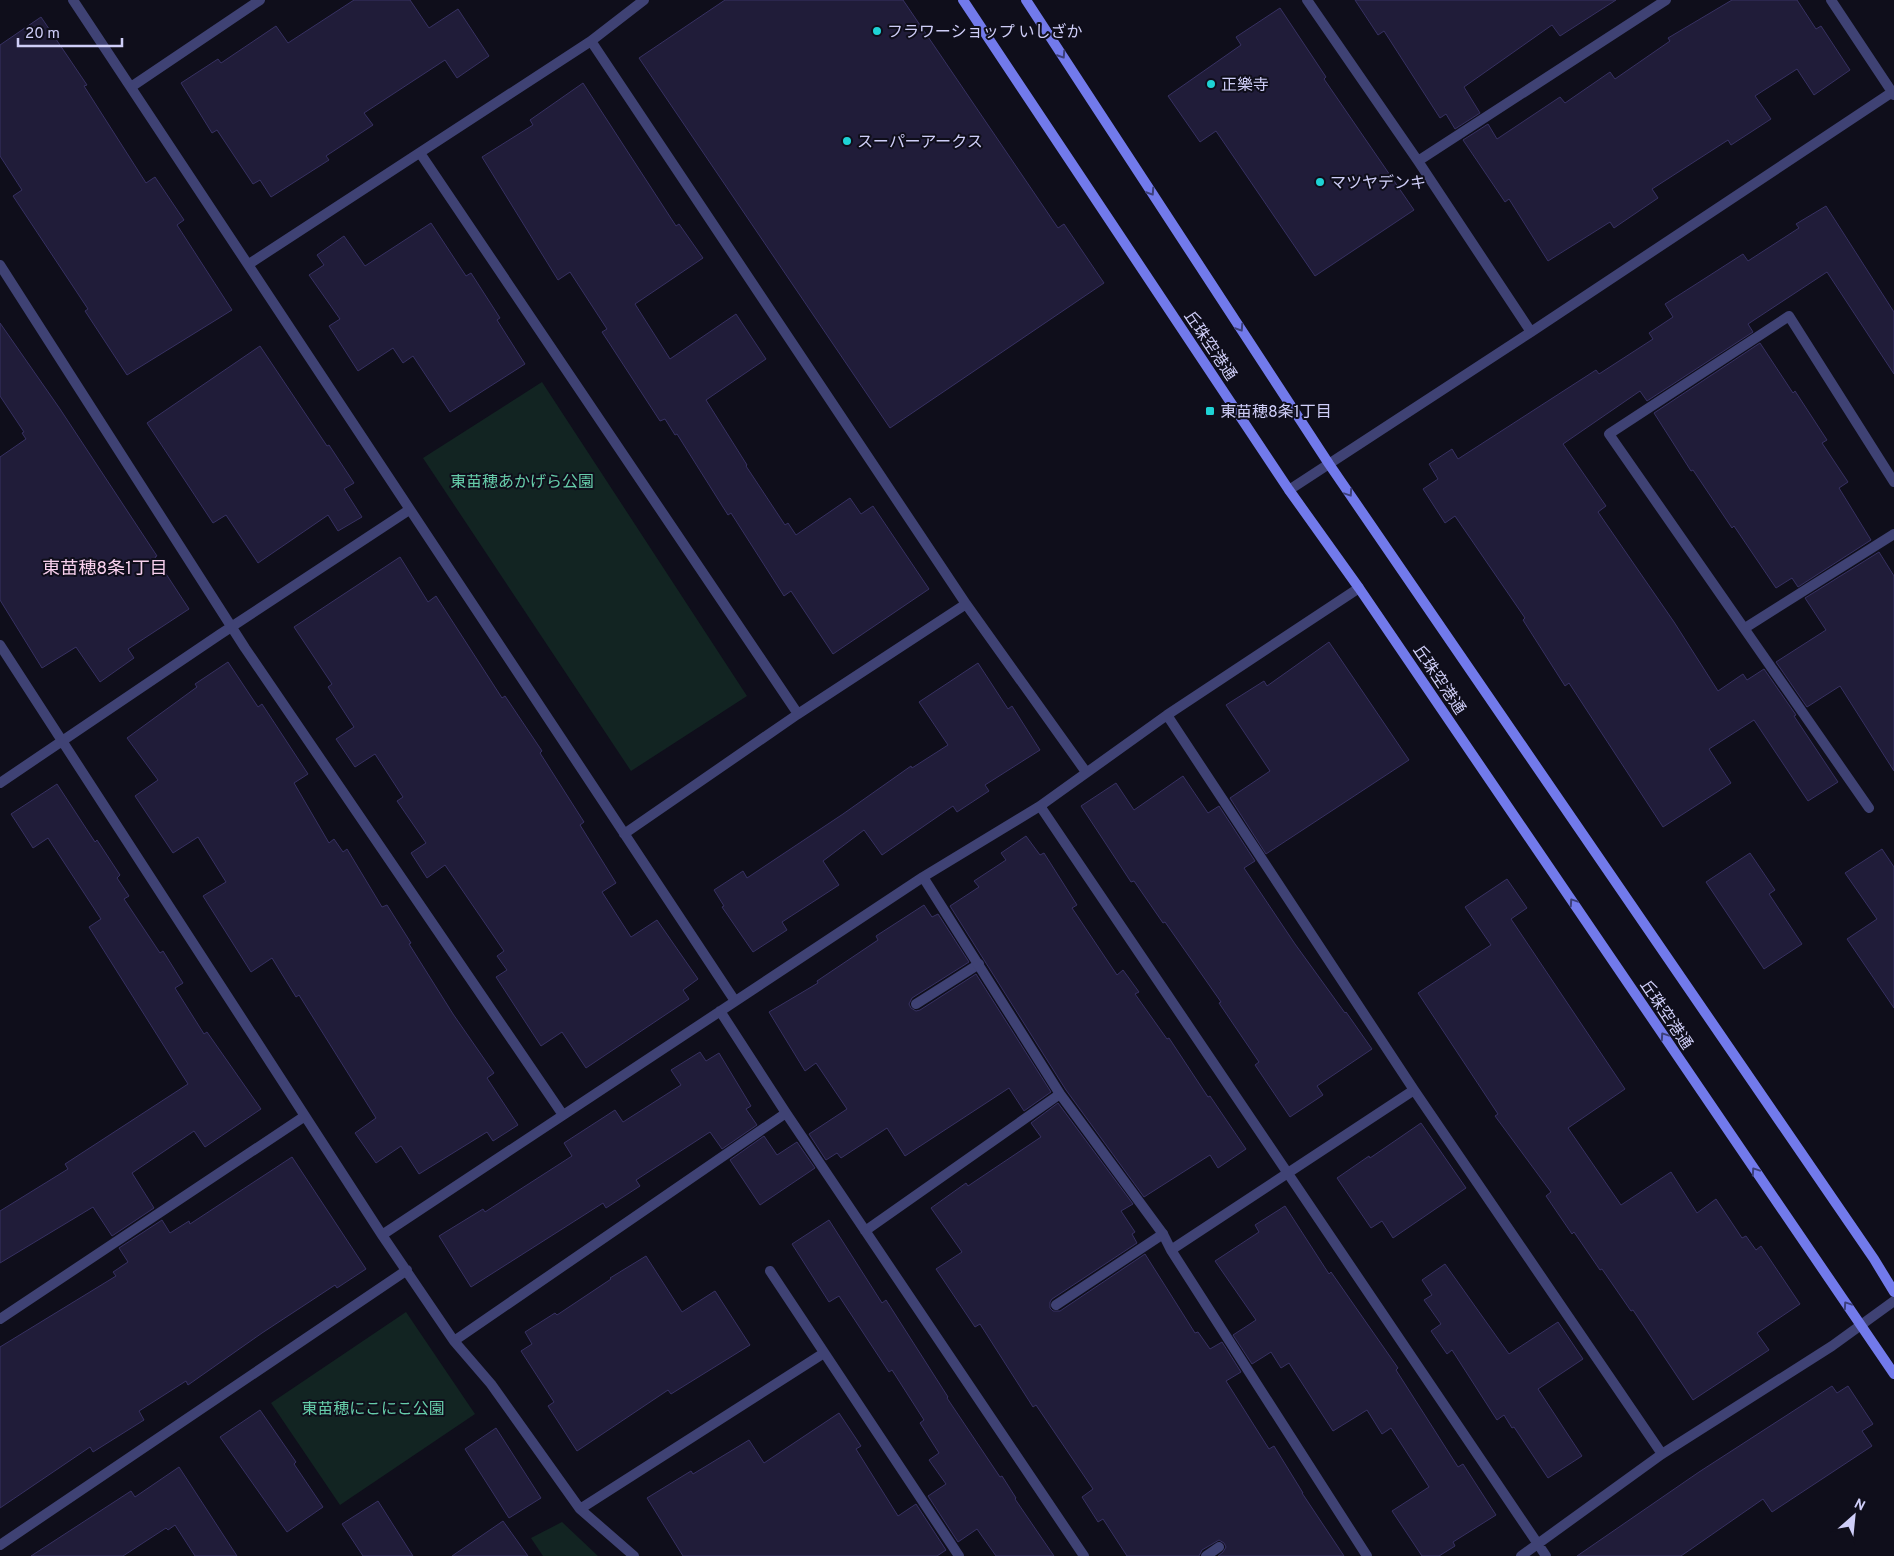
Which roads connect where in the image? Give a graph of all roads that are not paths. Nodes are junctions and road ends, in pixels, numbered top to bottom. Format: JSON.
{"nodes":[{"id":1,"x":73,"y":0,"type":"edge"},
{"id":2,"x":260,"y":0,"type":"edge"},
{"id":3,"x":644,"y":0,"type":"edge"},
{"id":4,"x":963,"y":0,"type":"edge"},
{"id":5,"x":1026,"y":0,"type":"edge"},
{"id":6,"x":1307,"y":0,"type":"edge"},
{"id":7,"x":1666,"y":0,"type":"edge"},
{"id":8,"x":1831,"y":0,"type":"edge"},
{"id":9,"x":590,"y":41,"type":"junction"},
{"id":10,"x":131,"y":86,"type":"junction"},
{"id":11,"x":1893,"y":93,"type":"edge"},
{"id":12,"x":420,"y":154,"type":"junction"},
{"id":13,"x":1418,"y":161,"type":"junction"},
{"id":14,"x":249,"y":264,"type":"junction"},
{"id":15,"x":0,"y":265,"type":"edge"},
{"id":16,"x":1531,"y":332,"type":"junction"},
{"id":17,"x":1329,"y":464,"type":"junction"},
{"id":18,"x":1894,"y":482,"type":"edge"},
{"id":19,"x":1289,"y":490,"type":"junction"},
{"id":20,"x":409,"y":510,"type":"junction"},
{"id":21,"x":1894,"y":534,"type":"edge"},
{"id":22,"x":1359,"y":588,"type":"junction"},
{"id":23,"x":966,"y":604,"type":"junction"},
{"id":24,"x":232,"y":626,"type":"junction"},
{"id":25,"x":1745,"y":628,"type":"junction"},
{"id":26,"x":0,"y":644,"type":"edge"},
{"id":27,"x":798,"y":714,"type":"junction"},
{"id":28,"x":1167,"y":715,"type":"junction"},
{"id":29,"x":64,"y":741,"type":"junction"},
{"id":30,"x":1086,"y":772,"type":"junction"},
{"id":31,"x":0,"y":783,"type":"edge"},
{"id":32,"x":1040,"y":806,"type":"junction"},
{"id":33,"x":1869,"y":808,"type":"dead end"},
{"id":34,"x":624,"y":834,"type":"junction"},
{"id":35,"x":923,"y":877,"type":"junction"},
{"id":36,"x":979,"y":964,"type":"junction"},
{"id":37,"x":735,"y":1002,"type":"junction"},
{"id":38,"x":916,"y":1004,"type":"dead end"},
{"id":39,"x":720,"y":1011,"type":"junction"},
{"id":40,"x":1414,"y":1090,"type":"junction"},
{"id":41,"x":1060,"y":1094,"type":"junction"},
{"id":42,"x":786,"y":1113,"type":"junction"},
{"id":43,"x":563,"y":1115,"type":"junction"},
{"id":44,"x":305,"y":1116,"type":"junction"},
{"id":45,"x":1287,"y":1173,"type":"junction"},
{"id":46,"x":865,"y":1231,"type":"junction"},
{"id":47,"x":1164,"y":1234,"type":"junction"},
{"id":48,"x":382,"y":1235,"type":"junction"},
{"id":49,"x":1171,"y":1250,"type":"junction"},
{"id":50,"x":407,"y":1270,"type":"junction"},
{"id":51,"x":770,"y":1271,"type":"dead end"},
{"id":52,"x":1894,"y":1292,"type":"edge"},
{"id":53,"x":1894,"y":1301,"type":"edge"},
{"id":54,"x":1056,"y":1305,"type":"dead end"},
{"id":55,"x":0,"y":1319,"type":"edge"},
{"id":56,"x":1861,"y":1326,"type":"junction"},
{"id":57,"x":454,"y":1341,"type":"junction"},
{"id":58,"x":824,"y":1352,"type":"junction"},
{"id":59,"x":1894,"y":1374,"type":"edge"},
{"id":60,"x":1662,"y":1454,"type":"junction"},
{"id":61,"x":580,"y":1509,"type":"junction"},
{"id":62,"x":1538,"y":1544,"type":"junction"},
{"id":63,"x":0,"y":1545,"type":"edge"},
{"id":64,"x":1220,"y":1547,"type":"dead end"},
{"id":65,"x":634,"y":1556,"type":"edge"},
{"id":66,"x":959,"y":1556,"type":"edge"},
{"id":67,"x":1084,"y":1556,"type":"edge"},
{"id":68,"x":1206,"y":1556,"type":"edge"},
{"id":69,"x":1367,"y":1556,"type":"edge"},
{"id":70,"x":1520,"y":1556,"type":"edge"},
{"id":71,"x":1546,"y":1556,"type":"edge"}],
"edges":[{"from":1,"to":10,"type":"street"},
{"from":2,"to":10,"type":"street"},
{"from":3,"to":9,"type":"street"},
{"from":4,"to":19,"type":"main road","name":"丘珠空港通"},
{"from":5,"to":17,"type":"main road","name":"丘珠空港通","one_way":true},
{"from":6,"to":13,"type":"street"},
{"from":7,"to":13,"type":"street"},
{"from":8,"to":11,"type":"street"},
{"from":9,"to":12,"type":"street"},
{"from":9,"to":23,"type":"street"},
{"from":10,"to":14,"type":"street"},
{"from":11,"to":16,"type":"street"},
{"from":12,"to":14,"type":"street"},
{"from":12,"to":27,"type":"street"},
{"from":13,"to":16,"type":"street"},
{"from":14,"to":20,"type":"street"},
{"from":15,"to":24,"type":"street"},
{"from":16,"to":17,"type":"street"},
{"from":17,"to":19,"type":"street"},
{"from":17,"to":52,"type":"main road","name":"丘珠空港通","one_way":true},
{"from":18,"to":25,"type":"street"},
{"from":19,"to":22,"type":"main road","name":"丘珠空港通"},
{"from":20,"to":24,"type":"street"},
{"from":20,"to":34,"type":"street"},
{"from":21,"to":25,"type":"street"},
{"from":22,"to":28,"type":"street"},
{"from":56,"to":22,"type":"main road","name":"丘珠空港通","one_way":true},
{"from":23,"to":27,"type":"street"},
{"from":23,"to":30,"type":"street"},
{"from":24,"to":29,"type":"street"},
{"from":24,"to":43,"type":"street"},
{"from":25,"to":33,"type":"street"},
{"from":26,"to":29,"type":"street"},
{"from":27,"to":34,"type":"street"},
{"from":28,"to":30,"type":"street"},
{"from":28,"to":40,"type":"street"},
{"from":29,"to":31,"type":"street"},
{"from":29,"to":44,"type":"street"},
{"from":30,"to":32,"type":"street"},
{"from":32,"to":35,"type":"street"},
{"from":32,"to":45,"type":"street"},
{"from":34,"to":37,"type":"street"},
{"from":35,"to":36,"type":"street"},
{"from":35,"to":37,"type":"street"},
{"from":36,"to":38,"type":"street"},
{"from":36,"to":41,"type":"street"},
{"from":37,"to":39,"type":"street"},
{"from":39,"to":42,"type":"street"},
{"from":39,"to":43,"type":"street"},
{"from":40,"to":45,"type":"street"},
{"from":40,"to":60,"type":"street"},
{"from":41,"to":46,"type":"street"},
{"from":41,"to":47,"type":"street"},
{"from":42,"to":46,"type":"street"},
{"from":42,"to":57,"type":"street"},
{"from":43,"to":48,"type":"street"},
{"from":44,"to":48,"type":"street"},
{"from":44,"to":55,"type":"street"},
{"from":45,"to":49,"type":"street"},
{"from":45,"to":62,"type":"street"},
{"from":46,"to":67,"type":"street"},
{"from":47,"to":49,"type":"street"},
{"from":47,"to":54,"type":"street"},
{"from":48,"to":50,"type":"street"},
{"from":49,"to":69,"type":"street"},
{"from":50,"to":57,"type":"street"},
{"from":50,"to":63,"type":"street"},
{"from":51,"to":58,"type":"street"},
{"from":53,"to":56,"type":"street"},
{"from":56,"to":59,"type":"main road","name":"丘珠空港通"},
{"from":56,"to":60,"type":"street"},
{"from":57,"to":61,"type":"street"},
{"from":58,"to":61,"type":"street"},
{"from":58,"to":66,"type":"street"},
{"from":60,"to":62,"type":"street"},
{"from":61,"to":65,"type":"street"},
{"from":62,"to":70,"type":"street"},
{"from":62,"to":71,"type":"street"},
{"from":64,"to":68,"type":"street"}]}
